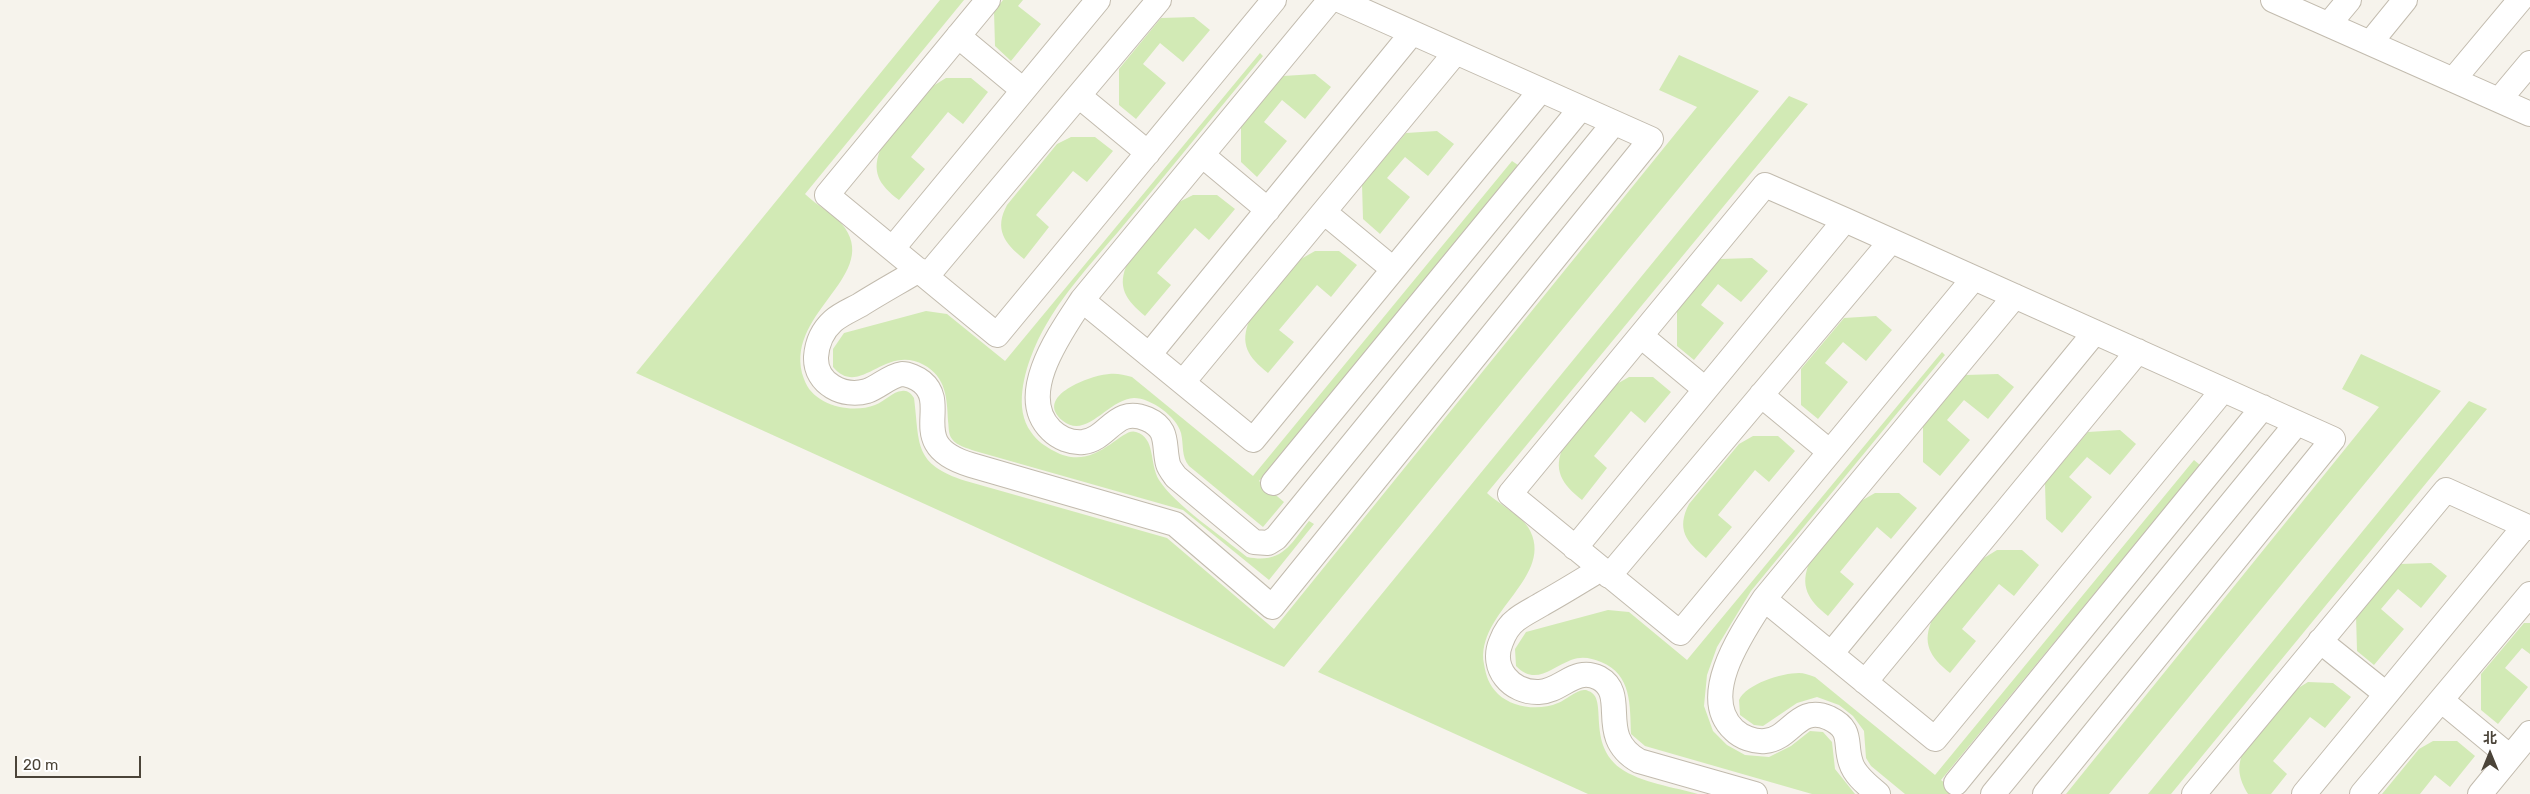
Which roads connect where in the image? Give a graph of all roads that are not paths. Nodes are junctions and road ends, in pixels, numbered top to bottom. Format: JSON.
{"nodes":[{"id":1,"x":988,"y":0,"type":"edge"},
{"id":2,"x":1098,"y":0,"type":"edge"},
{"id":3,"x":1159,"y":0,"type":"edge"},
{"id":4,"x":1274,"y":0,"type":"edge"},
{"id":5,"x":1330,"y":0,"type":"edge"},
{"id":6,"x":1339,"y":0,"type":"edge"},
{"id":7,"x":2273,"y":0,"type":"edge"},
{"id":8,"x":2349,"y":0,"type":"edge"},
{"id":9,"x":2405,"y":0,"type":"edge"},
{"id":10,"x":2520,"y":0,"type":"edge"},
{"id":11,"x":2329,"y":24,"type":"junction"},
{"id":12,"x":1412,"y":33,"type":"junction"},
{"id":13,"x":958,"y":36,"type":"junction"},
{"id":14,"x":2370,"y":43,"type":"junction"},
{"id":15,"x":1456,"y":52,"type":"junction"},
{"id":16,"x":2530,"y":63,"type":"edge"},
{"id":17,"x":2453,"y":80,"type":"junction"},
{"id":18,"x":1023,"y":90,"type":"junction"},
{"id":19,"x":1541,"y":90,"type":"junction"},
{"id":20,"x":1079,"y":96,"type":"junction"},
{"id":21,"x":2499,"y":100,"type":"junction"},
{"id":22,"x":1581,"y":108,"type":"junction"},
{"id":23,"x":2530,"y":114,"type":"edge"},
{"id":24,"x":1614,"y":123,"type":"junction"},
{"id":25,"x":1148,"y":153,"type":"junction"},
{"id":26,"x":1202,"y":155,"type":"junction"},
{"id":27,"x":1268,"y":210,"type":"junction"},
{"id":28,"x":1324,"y":212,"type":"junction"},
{"id":29,"x":1844,"y":220,"type":"junction"},
{"id":30,"x":1891,"y":241,"type":"junction"},
{"id":31,"x":893,"y":248,"type":"junction"},
{"id":32,"x":1393,"y":270,"type":"junction"},
{"id":33,"x":923,"y":273,"type":"junction"},
{"id":34,"x":1974,"y":278,"type":"junction"},
{"id":35,"x":2015,"y":296,"type":"junction"},
{"id":36,"x":1082,"y":300,"type":"junction"},
{"id":37,"x":2095,"y":332,"type":"junction"},
{"id":38,"x":1641,"y":336,"type":"junction"},
{"id":39,"x":2138,"y":351,"type":"junction"},
{"id":40,"x":1149,"y":355,"type":"junction"},
{"id":41,"x":1183,"y":382,"type":"junction"},
{"id":42,"x":1705,"y":389,"type":"junction"},
{"id":43,"x":2223,"y":390,"type":"junction"},
{"id":44,"x":1761,"y":395,"type":"junction"},
{"id":45,"x":2263,"y":407,"type":"junction"},
{"id":46,"x":2297,"y":423,"type":"junction"},
{"id":47,"x":1830,"y":452,"type":"junction"},
{"id":48,"x":1273,"y":483,"type":"dead end"},
{"id":49,"x":2527,"y":527,"type":"edge"},
{"id":50,"x":1575,"y":548,"type":"junction"},
{"id":51,"x":1605,"y":573,"type":"junction"},
{"id":52,"x":2530,"y":594,"type":"edge"},
{"id":53,"x":1764,"y":599,"type":"junction"},
{"id":54,"x":2320,"y":641,"type":"junction"},
{"id":55,"x":1831,"y":654,"type":"junction"},
{"id":56,"x":1865,"y":682,"type":"junction"},
{"id":57,"x":2386,"y":694,"type":"junction"},
{"id":58,"x":2441,"y":700,"type":"junction"},
{"id":59,"x":2530,"y":733,"type":"edge"},
{"id":60,"x":2510,"y":757,"type":"junction"},
{"id":61,"x":1956,"y":783,"type":"dead end"},
{"id":62,"x":1755,"y":794,"type":"edge"},
{"id":63,"x":1878,"y":794,"type":"edge"},
{"id":64,"x":1993,"y":794,"type":"edge"},
{"id":65,"x":2045,"y":794,"type":"edge"},
{"id":66,"x":2194,"y":794,"type":"edge"},
{"id":67,"x":2304,"y":794,"type":"edge"},
{"id":68,"x":2362,"y":794,"type":"edge"},
{"id":69,"x":2480,"y":794,"type":"edge"}],
"edges":[{"from":1,"to":13,"type":"lane"},
{"from":2,"to":18,"type":"lane"},
{"from":3,"to":20,"type":"lane"},
{"from":4,"to":25,"type":"lane"},
{"from":5,"to":26,"type":"lane"},
{"from":6,"to":12,"type":"lane"},
{"from":7,"to":11,"type":"lane"},
{"from":8,"to":11,"type":"lane"},
{"from":9,"to":14,"type":"lane"},
{"from":10,"to":17,"type":"lane"},
{"from":11,"to":14,"type":"lane"},
{"from":12,"to":15,"type":"lane"},
{"from":12,"to":27,"type":"lane"},
{"from":13,"to":18,"type":"lane"},
{"from":13,"to":31,"type":"lane"},
{"from":14,"to":17,"type":"lane"},
{"from":15,"to":19,"type":"lane"},
{"from":15,"to":28,"type":"lane"},
{"from":16,"to":21,"type":"lane"},
{"from":17,"to":21,"type":"lane"},
{"from":18,"to":31,"type":"lane"},
{"from":19,"to":22,"type":"lane"},
{"from":19,"to":32,"type":"lane"},
{"from":20,"to":25,"type":"lane"},
{"from":20,"to":33,"type":"lane"},
{"from":21,"to":23,"type":"lane"},
{"from":22,"to":24,"type":"lane"},
{"from":22,"to":48,"type":"lane"},
{"from":24,"to":33,"type":"lane"},
{"from":24,"to":36,"type":"lane"},
{"from":25,"to":33,"type":"lane"},
{"from":26,"to":27,"type":"lane"},
{"from":26,"to":36,"type":"lane"},
{"from":27,"to":40,"type":"lane"},
{"from":28,"to":32,"type":"lane"},
{"from":28,"to":41,"type":"lane"},
{"from":29,"to":30,"type":"lane"},
{"from":29,"to":38,"type":"lane"},
{"from":29,"to":42,"type":"lane"},
{"from":30,"to":34,"type":"lane"},
{"from":30,"to":44,"type":"lane"},
{"from":31,"to":33,"type":"lane"},
{"from":32,"to":41,"type":"lane"},
{"from":34,"to":35,"type":"lane"},
{"from":34,"to":47,"type":"lane"},
{"from":35,"to":37,"type":"lane"},
{"from":35,"to":53,"type":"lane"},
{"from":36,"to":40,"type":"lane"},
{"from":37,"to":39,"type":"lane"},
{"from":37,"to":55,"type":"lane"},
{"from":38,"to":42,"type":"lane"},
{"from":38,"to":50,"type":"lane"},
{"from":39,"to":43,"type":"lane"},
{"from":39,"to":56,"type":"lane"},
{"from":40,"to":41,"type":"lane"},
{"from":42,"to":50,"type":"lane"},
{"from":43,"to":45,"type":"lane"},
{"from":43,"to":56,"type":"lane"},
{"from":44,"to":47,"type":"lane"},
{"from":44,"to":51,"type":"lane"},
{"from":45,"to":46,"type":"lane"},
{"from":45,"to":61,"type":"lane"},
{"from":46,"to":64,"type":"lane"},
{"from":46,"to":65,"type":"lane"},
{"from":47,"to":51,"type":"lane"},
{"from":49,"to":54,"type":"lane"},
{"from":49,"to":57,"type":"lane"},
{"from":50,"to":51,"type":"lane"},
{"from":51,"to":62,"type":"lane"},
{"from":52,"to":58,"type":"lane"},
{"from":53,"to":55,"type":"lane"},
{"from":53,"to":63,"type":"lane"},
{"from":54,"to":57,"type":"lane"},
{"from":54,"to":66,"type":"lane"},
{"from":55,"to":56,"type":"lane"},
{"from":57,"to":67,"type":"lane"},
{"from":58,"to":60,"type":"lane"},
{"from":58,"to":68,"type":"lane"},
{"from":59,"to":60,"type":"lane"},
{"from":60,"to":69,"type":"lane"}]}
